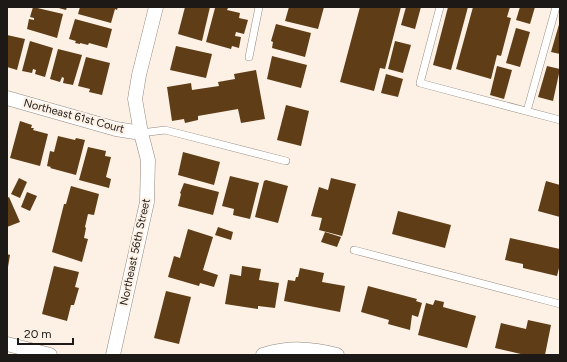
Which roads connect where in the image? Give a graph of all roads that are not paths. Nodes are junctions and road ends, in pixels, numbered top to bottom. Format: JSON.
{"nodes":[{"id":1,"x":156,"y":7,"type":"edge"},
{"id":2,"x":259,"y":7,"type":"edge"},
{"id":3,"x":440,"y":7,"type":"edge"},
{"id":4,"x":556,"y":7,"type":"edge"},
{"id":5,"x":250,"y":57,"type":"dead end"},
{"id":6,"x":7,"y":98,"type":"edge"},
{"id":7,"x":527,"y":111,"type":"junction"},
{"id":8,"x":560,"y":120,"type":"edge"},
{"id":9,"x":141,"y":133,"type":"junction"},
{"id":10,"x":286,"y":161,"type":"dead end"},
{"id":11,"x":354,"y":250,"type":"dead end"},
{"id":12,"x":560,"y":304,"type":"edge"},
{"id":13,"x":7,"y":344,"type":"edge"},
{"id":14,"x":50,"y":355,"type":"edge"},
{"id":15,"x":113,"y":355,"type":"edge"},
{"id":16,"x":262,"y":355,"type":"edge"},
{"id":17,"x":337,"y":355,"type":"edge"}],
"edges":[{"from":1,"to":9,"type":"street","name":"Northeast 56th Street"},
{"from":2,"to":5,"type":"lane"},
{"from":3,"to":7,"type":"lane"},
{"from":4,"to":7,"type":"lane"},
{"from":6,"to":9,"type":"street","name":"Northeast 61st Court"},
{"from":7,"to":8,"type":"lane"},
{"from":9,"to":10,"type":"lane"},
{"from":9,"to":15,"type":"street","name":"Northeast 56th Street"},
{"from":11,"to":12,"type":"lane"},
{"from":13,"to":14,"type":"street"},
{"from":16,"to":17,"type":"street"}]}
